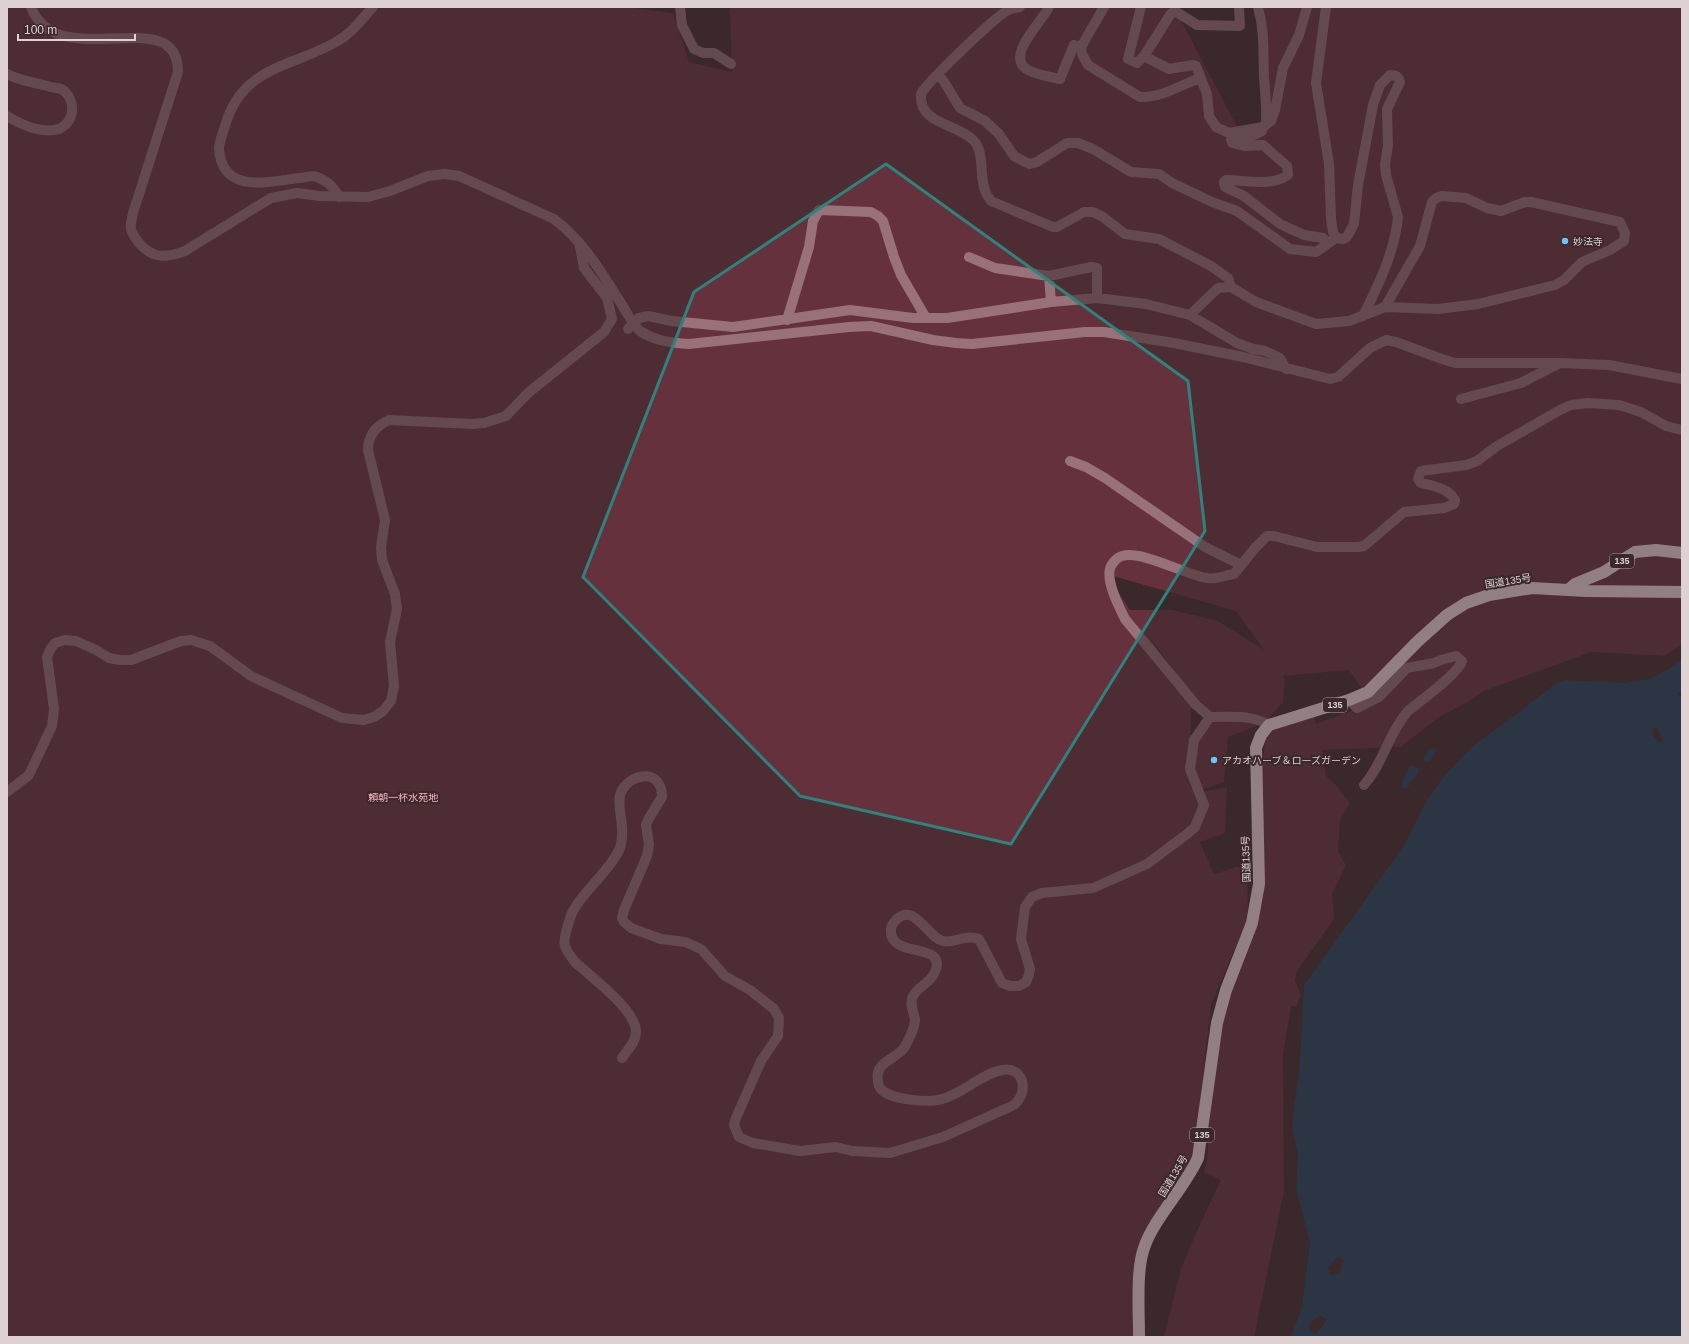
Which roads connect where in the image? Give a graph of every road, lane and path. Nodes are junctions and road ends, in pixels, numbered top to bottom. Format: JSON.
{"nodes":[{"id":1,"x":31,"y":7,"type":"edge"},
{"id":2,"x":373,"y":7,"type":"edge"},
{"id":3,"x":680,"y":7,"type":"edge"},
{"id":4,"x":1020,"y":7,"type":"edge"},
{"id":5,"x":1049,"y":7,"type":"edge"},
{"id":6,"x":1104,"y":7,"type":"edge"},
{"id":7,"x":1141,"y":7,"type":"edge"},
{"id":8,"x":1239,"y":7,"type":"edge"},
{"id":9,"x":1258,"y":7,"type":"edge"},
{"id":10,"x":1307,"y":7,"type":"edge"},
{"id":11,"x":1326,"y":7,"type":"edge"},
{"id":12,"x":1175,"y":9,"type":"edge"},
{"id":13,"x":1081,"y":47,"type":"junction"},
{"id":14,"x":1144,"y":56,"type":"junction"},
{"id":15,"x":731,"y":64,"type":"dead end"},
{"id":16,"x":7,"y":74,"type":"edge"},
{"id":17,"x":938,"y":75,"type":"junction"},
{"id":18,"x":1200,"y":78,"type":"junction"},
{"id":19,"x":7,"y":116,"type":"edge"},
{"id":20,"x":1265,"y":125,"type":"junction"},
{"id":21,"x":339,"y":197,"type":"junction"},
{"id":22,"x":1332,"y":240,"type":"junction"},
{"id":23,"x":579,"y":242,"type":"junction"},
{"id":24,"x":969,"y":256,"type":"dead end"},
{"id":25,"x":1049,"y":276,"type":"junction"},
{"id":26,"x":1231,"y":287,"type":"junction"},
{"id":27,"x":1097,"y":298,"type":"junction"},
{"id":28,"x":1051,"y":302,"type":"junction"},
{"id":29,"x":1385,"y":307,"type":"junction"},
{"id":30,"x":1190,"y":314,"type":"junction"},
{"id":31,"x":1363,"y":316,"type":"junction"},
{"id":32,"x":926,"y":318,"type":"junction"},
{"id":33,"x":787,"y":320,"type":"junction"},
{"id":34,"x":628,"y":329,"type":"dead end"},
{"id":35,"x":1560,"y":363,"type":"junction"},
{"id":36,"x":1286,"y":369,"type":"junction"},
{"id":37,"x":1682,"y":379,"type":"edge"},
{"id":38,"x":1461,"y":399,"type":"dead end"},
{"id":39,"x":1682,"y":430,"type":"edge"},
{"id":40,"x":1070,"y":461,"type":"dead end"},
{"id":41,"x":1682,"y":553,"type":"edge"},
{"id":42,"x":1241,"y":565,"type":"junction"},
{"id":43,"x":1568,"y":590,"type":"junction"},
{"id":44,"x":1682,"y":592,"type":"edge"},
{"id":45,"x":1349,"y":700,"type":"junction"},
{"id":46,"x":1210,"y":717,"type":"junction"},
{"id":47,"x":1270,"y":725,"type":"junction"},
{"id":48,"x":1364,"y":785,"type":"dead end"},
{"id":49,"x":7,"y":792,"type":"edge"},
{"id":50,"x":622,"y":1058,"type":"dead end"},
{"id":51,"x":1139,"y":1337,"type":"edge"}],
"edges":[{"from":1,"to":21,"type":"street"},
{"from":2,"to":21,"type":"street"},
{"from":3,"to":15,"type":"street"},
{"from":4,"to":17,"type":"street"},
{"from":5,"to":13,"type":"street"},
{"from":6,"to":13,"type":"street"},
{"from":7,"to":14,"type":"street"},
{"from":8,"to":12,"type":"street"},
{"from":9,"to":20,"type":"street"},
{"from":10,"to":20,"type":"street"},
{"from":11,"to":22,"type":"street"},
{"from":12,"to":14,"type":"street"},
{"from":13,"to":18,"type":"street"},
{"from":14,"to":18,"type":"street"},
{"from":16,"to":19,"type":"street"},
{"from":17,"to":22,"type":"street"},
{"from":17,"to":26,"type":"street"},
{"from":18,"to":20,"type":"street"},
{"from":20,"to":22,"type":"street"},
{"from":21,"to":23,"type":"street"},
{"from":22,"to":31,"type":"street"},
{"from":23,"to":36,"type":"street"},
{"from":23,"to":49,"type":"street"},
{"from":24,"to":25,"type":"street"},
{"from":25,"to":27,"type":"street"},
{"from":25,"to":28,"type":"street"},
{"from":26,"to":30,"type":"street"},
{"from":26,"to":31,"type":"street"},
{"from":27,"to":28,"type":"street"},
{"from":27,"to":30,"type":"street"},
{"from":28,"to":32,"type":"street"},
{"from":29,"to":29,"type":"street"},
{"from":29,"to":31,"type":"street"},
{"from":30,"to":36,"type":"street"},
{"from":32,"to":33,"type":"street"},
{"from":32,"to":33,"type":"street"},
{"from":33,"to":34,"type":"street","bridge":true},
{"from":35,"to":36,"type":"street"},
{"from":35,"to":37,"type":"street"},
{"from":35,"to":38,"type":"street"},
{"from":39,"to":42,"type":"street"},
{"from":40,"to":42,"type":"street"},
{"from":41,"to":43,"type":"highway","number":"135"},
{"from":42,"to":46,"type":"street"},
{"from":43,"to":44,"type":"highway","name":"国道135号","number":"135"},
{"from":43,"to":45,"type":"highway","name":"国道135号","number":"135"},
{"from":45,"to":47,"type":"highway","name":"国道135号","number":"135"},
{"from":45,"to":48,"type":"street"},
{"from":46,"to":47,"type":"street"},
{"from":46,"to":50,"type":"street"},
{"from":47,"to":51,"type":"highway","name":"国道135号","number":"135"}]}
